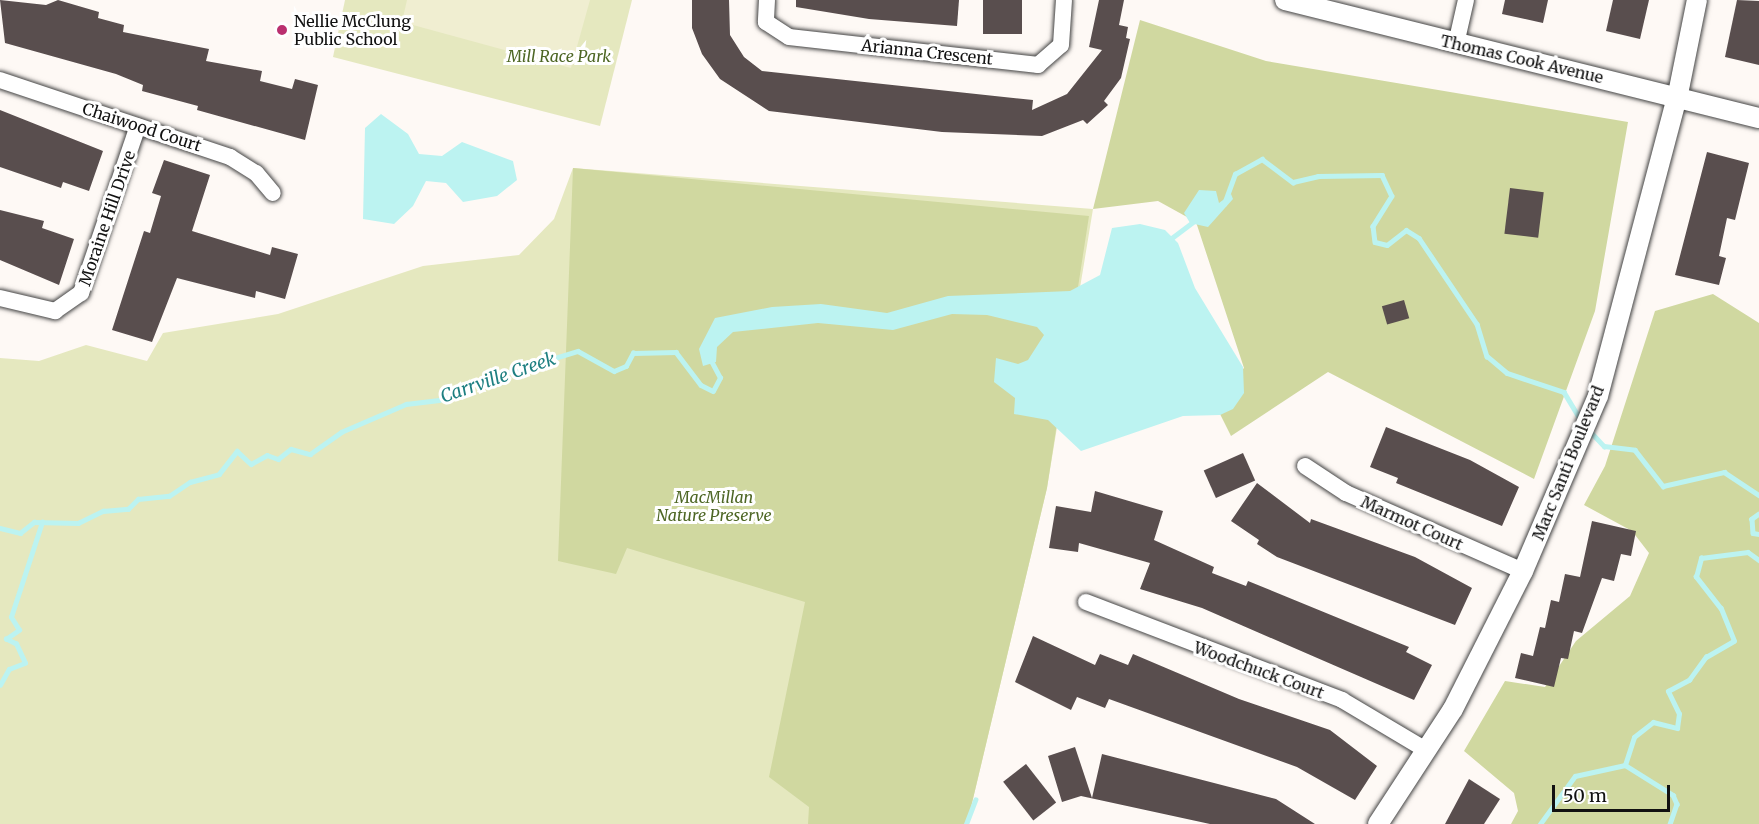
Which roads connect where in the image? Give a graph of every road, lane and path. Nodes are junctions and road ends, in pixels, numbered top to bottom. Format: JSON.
{"nodes":[{"id":1,"x":767,"y":0,"type":"edge"},
{"id":2,"x":1064,"y":0,"type":"edge"},
{"id":3,"x":1285,"y":0,"type":"edge"},
{"id":4,"x":1466,"y":0,"type":"edge"},
{"id":5,"x":1697,"y":0,"type":"edge"},
{"id":6,"x":1456,"y":44,"type":"junction"},
{"id":7,"x":0,"y":80,"type":"edge"},
{"id":8,"x":1678,"y":94,"type":"junction"},
{"id":9,"x":1759,"y":118,"type":"edge"},
{"id":10,"x":138,"y":126,"type":"junction"},
{"id":11,"x":273,"y":193,"type":"dead end"},
{"id":12,"x":0,"y":298,"type":"edge"},
{"id":13,"x":1305,"y":466,"type":"dead end"},
{"id":14,"x":1523,"y":571,"type":"junction"},
{"id":15,"x":1086,"y":602,"type":"dead end"},
{"id":16,"x":1426,"y":750,"type":"junction"},
{"id":17,"x":1378,"y":824,"type":"edge"}],
"edges":[{"from":1,"to":2,"type":"street","name":"Arianna Crescent"},
{"from":3,"to":6,"type":"street","name":"Thomas Cook Avenue"},
{"from":4,"to":6,"type":"street"},
{"from":5,"to":8,"type":"street","name":"Marc Santi Boulevard"},
{"from":6,"to":8,"type":"street","name":"Thomas Cook Avenue"},
{"from":7,"to":10,"type":"street","name":"Chaiwood Court"},
{"from":8,"to":9,"type":"street","name":"Thomas Cook Avenue"},
{"from":8,"to":14,"type":"street","name":"Marc Santi Boulevard"},
{"from":10,"to":11,"type":"street","name":"Chaiwood Court"},
{"from":10,"to":12,"type":"street","name":"Moraine Hill Drive"},
{"from":13,"to":14,"type":"street","name":"Marmot Court"},
{"from":14,"to":16,"type":"street","name":"Marc Santi Boulevard"},
{"from":15,"to":16,"type":"street","name":"Woodchuck Court"},
{"from":16,"to":17,"type":"street","name":"Marc Santi Boulevard"}]}
